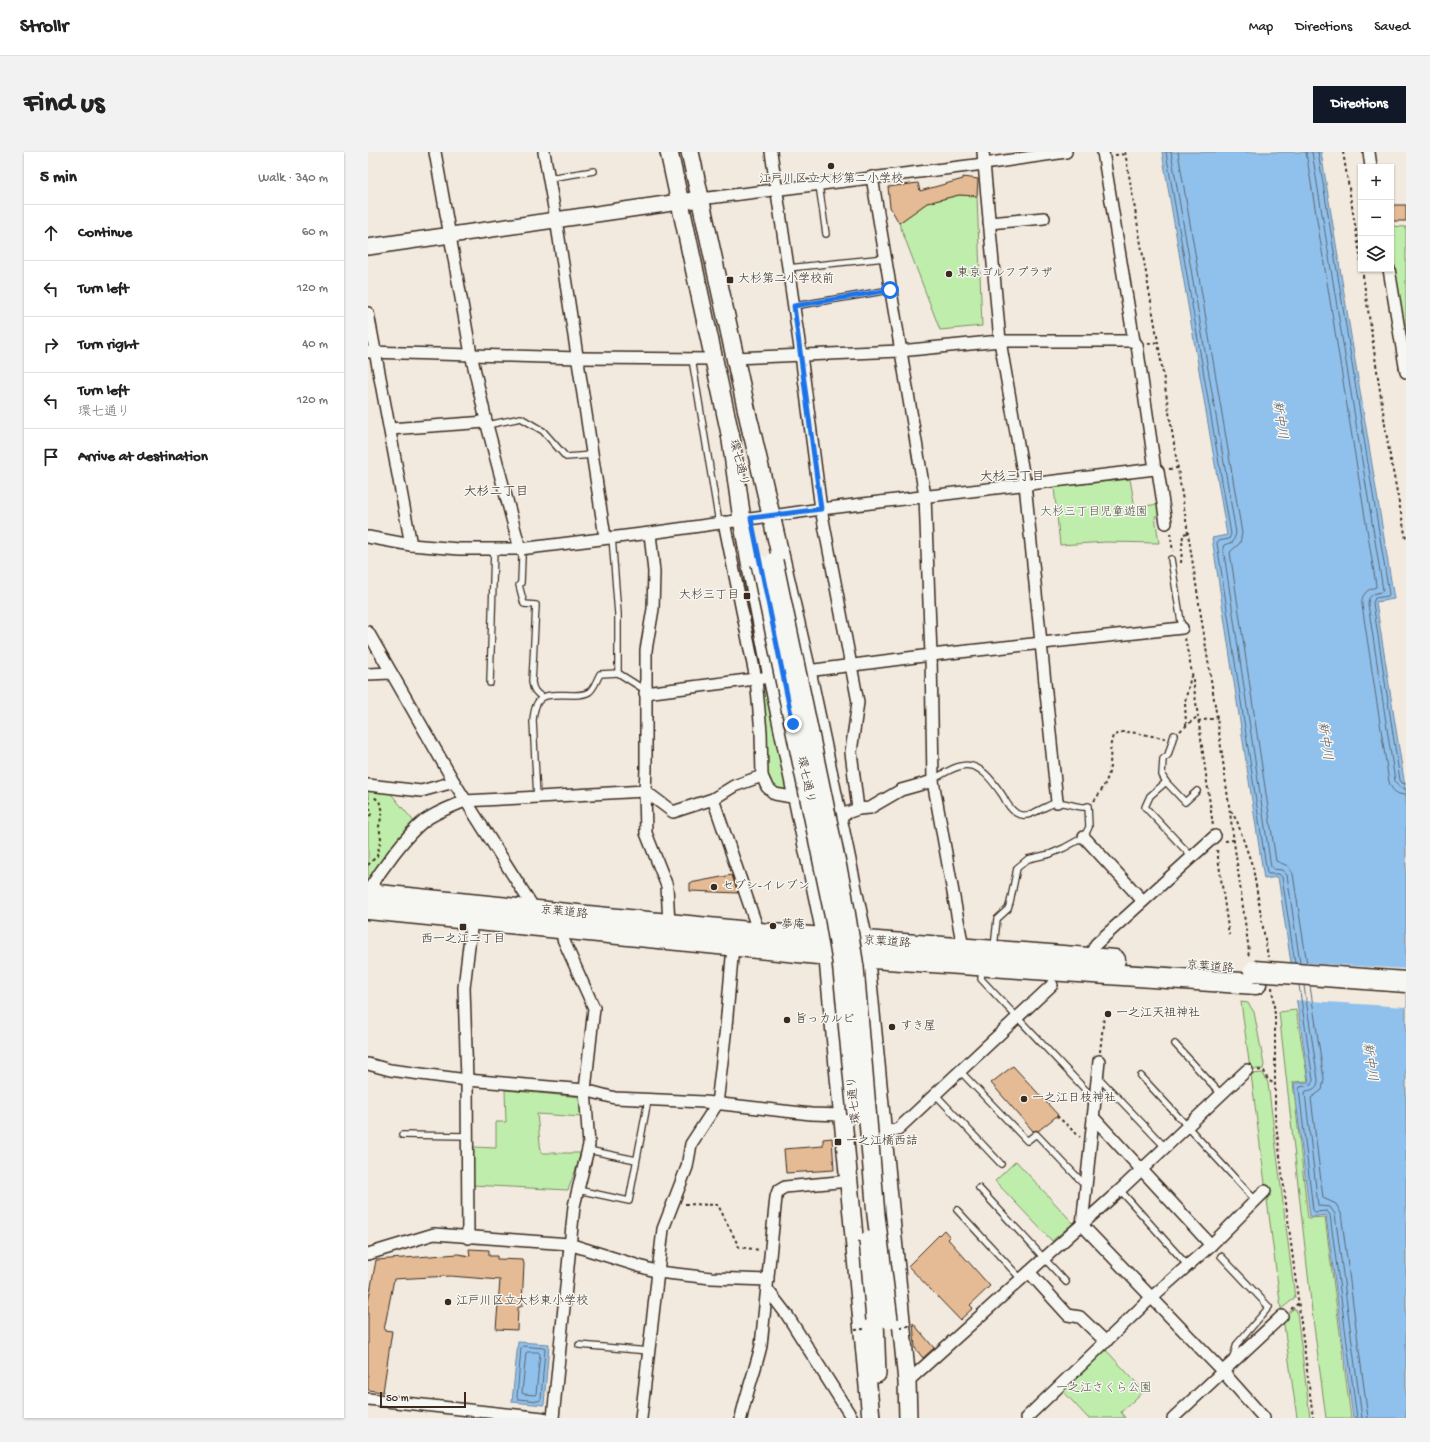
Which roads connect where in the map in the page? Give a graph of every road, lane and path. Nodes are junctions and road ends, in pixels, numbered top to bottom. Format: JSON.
{"nodes":[{"id":1,"x":435,"y":152,"type":"edge"},
{"id":2,"x":544,"y":152,"type":"edge"},
{"id":3,"x":669,"y":152,"type":"edge"},
{"id":4,"x":690,"y":152,"type":"edge"},
{"id":5,"x":771,"y":152,"type":"edge"},
{"id":6,"x":983,"y":152,"type":"edge"},
{"id":7,"x":1066,"y":152,"type":"edge"},
{"id":8,"x":1103,"y":152,"type":"edge"},
{"id":9,"x":1126,"y":152,"type":"edge"},
{"id":10,"x":1343,"y":152,"type":"edge"},
{"id":11,"x":1369,"y":152,"type":"edge"},
{"id":12,"x":984,"y":164,"type":"junction"},
{"id":13,"x":1371,"y":164,"type":"edge"},
{"id":14,"x":594,"y":171,"type":"dead end"},
{"id":15,"x":872,"y":177,"type":"junction"},
{"id":16,"x":549,"y":178,"type":"junction"},
{"id":17,"x":819,"y":185,"type":"junction"},
{"id":18,"x":777,"y":190,"type":"junction"},
{"id":19,"x":700,"y":199,"type":"junction"},
{"id":20,"x":680,"y":202,"type":"junction"},
{"id":21,"x":1044,"y":218,"type":"dead end"},
{"id":22,"x":556,"y":220,"type":"junction"},
{"id":23,"x":989,"y":223,"type":"junction"},
{"id":24,"x":826,"y":234,"type":"dead end"},
{"id":25,"x":451,"y":236,"type":"junction"},
{"id":26,"x":1358,"y":243,"type":"edge"},
{"id":27,"x":368,"y":247,"type":"edge"},
{"id":28,"x":885,"y":258,"type":"junction"},
{"id":29,"x":788,"y":268,"type":"junction"},
{"id":30,"x":1362,"y":272,"type":"edge"},
{"id":31,"x":1389,"y":272,"type":"edge"},
{"id":32,"x":890,"y":290,"type":"junction"},
{"id":33,"x":794,"y":306,"type":"junction"},
{"id":34,"x":368,"y":313,"type":"edge"},
{"id":35,"x":1000,"y":341,"type":"junction"},
{"id":36,"x":1134,"y":341,"type":"junction"},
{"id":37,"x":900,"y":351,"type":"junction"},
{"id":38,"x":372,"y":352,"type":"edge"},
{"id":39,"x":471,"y":354,"type":"junction"},
{"id":40,"x":801,"y":355,"type":"junction"},
{"id":41,"x":578,"y":358,"type":"junction"},
{"id":42,"x":735,"y":358,"type":"junction"},
{"id":43,"x":692,"y":359,"type":"junction"},
{"id":44,"x":714,"y":359,"type":"junction"},
{"id":45,"x":1406,"y":369,"type":"edge"},
{"id":46,"x":487,"y":423,"type":"junction"},
{"id":47,"x":390,"y":430,"type":"junction"},
{"id":48,"x":593,"y":455,"type":"junction"},
{"id":49,"x":1155,"y":469,"type":"junction"},
{"id":50,"x":1025,"y":484,"type":"junction"},
{"id":51,"x":925,"y":496,"type":"junction"},
{"id":52,"x":821,"y":509,"type":"junction"},
{"id":53,"x":757,"y":517,"type":"junction"},
{"id":54,"x":721,"y":522,"type":"junction"},
{"id":55,"x":1166,"y":523,"type":"dead end"},
{"id":56,"x":650,"y":532,"type":"junction"},
{"id":57,"x":1188,"y":533,"type":"junction"},
{"id":58,"x":368,"y":537,"type":"edge"},
{"id":59,"x":609,"y":537,"type":"junction"},
{"id":60,"x":1406,"y":539,"type":"edge"},
{"id":61,"x":411,"y":545,"type":"junction"},
{"id":62,"x":494,"y":549,"type":"junction"},
{"id":63,"x":520,"y":549,"type":"junction"},
{"id":64,"x":1171,"y":559,"type":"dead end"},
{"id":65,"x":1181,"y":570,"type":"dead end"},
{"id":66,"x":1182,"y":628,"type":"junction"},
{"id":67,"x":368,"y":632,"type":"edge"},
{"id":68,"x":1041,"y":644,"type":"junction"},
{"id":69,"x":931,"y":655,"type":"junction"},
{"id":70,"x":850,"y":665,"type":"junction"},
{"id":71,"x":807,"y":671,"type":"junction"},
{"id":72,"x":391,"y":673,"type":"junction"},
{"id":73,"x":618,"y":673,"type":"junction"},
{"id":74,"x":1192,"y":673,"type":"junction"},
{"id":75,"x":368,"y":674,"type":"edge"},
{"id":76,"x":764,"y":678,"type":"junction"},
{"id":77,"x":490,"y":683,"type":"dead end"},
{"id":78,"x":645,"y":691,"type":"junction"},
{"id":79,"x":542,"y":697,"type":"junction"},
{"id":80,"x":1198,"y":716,"type":"junction"},
{"id":81,"x":1217,"y":718,"type":"junction"},
{"id":82,"x":1198,"y":721,"type":"junction"},
{"id":83,"x":1186,"y":725,"type":"junction"},
{"id":84,"x":1174,"y":735,"type":"junction"},
{"id":85,"x":762,"y":776,"type":"junction"},
{"id":86,"x":933,"y":780,"type":"junction"},
{"id":87,"x":454,"y":782,"type":"junction"},
{"id":88,"x":1166,"y":782,"type":"junction"},
{"id":89,"x":368,"y":785,"type":"edge"},
{"id":90,"x":645,"y":791,"type":"junction"},
{"id":91,"x":1197,"y":791,"type":"dead end"},
{"id":92,"x":368,"y":794,"type":"edge"},
{"id":93,"x":537,"y":797,"type":"junction"},
{"id":94,"x":797,"y":798,"type":"junction"},
{"id":95,"x":713,"y":799,"type":"junction"},
{"id":96,"x":465,"y":801,"type":"junction"},
{"id":97,"x":1057,"y":802,"type":"junction"},
{"id":98,"x":1087,"y":806,"type":"junction"},
{"id":99,"x":858,"y":809,"type":"junction"},
{"id":100,"x":1230,"y":810,"type":"junction"},
{"id":101,"x":838,"y":816,"type":"junction"},
{"id":102,"x":368,"y":819,"type":"edge"},
{"id":103,"x":1215,"y":836,"type":"junction"},
{"id":104,"x":1084,"y":837,"type":"junction"},
{"id":105,"x":1192,"y":857,"type":"junction"},
{"id":106,"x":368,"y":865,"type":"edge"},
{"id":107,"x":368,"y":892,"type":"edge"},
{"id":108,"x":1143,"y":901,"type":"junction"},
{"id":109,"x":368,"y":909,"type":"edge"},
{"id":110,"x":535,"y":910,"type":"junction"},
{"id":111,"x":472,"y":920,"type":"junction"},
{"id":112,"x":670,"y":924,"type":"junction"},
{"id":113,"x":564,"y":929,"type":"junction"},
{"id":114,"x":759,"y":933,"type":"junction"},
{"id":115,"x":1229,"y":935,"type":"dead end"},
{"id":116,"x":733,"y":946,"type":"junction"},
{"id":117,"x":827,"y":947,"type":"junction"},
{"id":118,"x":963,"y":948,"type":"junction"},
{"id":119,"x":865,"y":949,"type":"junction"},
{"id":120,"x":988,"y":958,"type":"junction"},
{"id":121,"x":1093,"y":959,"type":"junction"},
{"id":122,"x":1259,"y":974,"type":"junction"},
{"id":123,"x":1406,"y":982,"type":"edge"},
{"id":124,"x":1052,"y":985,"type":"dead end"},
{"id":125,"x":1406,"y":995,"type":"edge"},
{"id":126,"x":1104,"y":1016,"type":"dead end"},
{"id":127,"x":1018,"y":1018,"type":"junction"},
{"id":128,"x":1174,"y":1044,"type":"dead end"},
{"id":129,"x":1099,"y":1061,"type":"joint"},
{"id":130,"x":368,"y":1064,"type":"edge"},
{"id":131,"x":1247,"y":1070,"type":"joint"},
{"id":132,"x":960,"y":1071,"type":"junction"},
{"id":133,"x":1141,"y":1076,"type":"dead end"},
{"id":134,"x":1097,"y":1077,"type":"junction"},
{"id":135,"x":467,"y":1080,"type":"junction"},
{"id":136,"x":1275,"y":1084,"type":"junction"},
{"id":137,"x":585,"y":1090,"type":"junction"},
{"id":138,"x":935,"y":1094,"type":"junction"},
{"id":139,"x":1221,"y":1094,"type":"junction"},
{"id":140,"x":648,"y":1100,"type":"junction"},
{"id":141,"x":1095,"y":1100,"type":"junction"},
{"id":142,"x":717,"y":1104,"type":"junction"},
{"id":143,"x":843,"y":1115,"type":"junction"},
{"id":144,"x":1057,"y":1116,"type":"dead end"},
{"id":145,"x":1093,"y":1118,"type":"junction"},
{"id":146,"x":1187,"y":1127,"type":"junction"},
{"id":147,"x":883,"y":1133,"type":"junction"},
{"id":148,"x":402,"y":1135,"type":"dead end"},
{"id":149,"x":467,"y":1136,"type":"junction"},
{"id":150,"x":1090,"y":1146,"type":"junction"},
{"id":151,"x":1165,"y":1147,"type":"junction"},
{"id":152,"x":588,"y":1150,"type":"junction"},
{"id":153,"x":636,"y":1160,"type":"junction"},
{"id":154,"x":1001,"y":1164,"type":"dead end"},
{"id":155,"x":1142,"y":1170,"type":"junction"},
{"id":156,"x":849,"y":1181,"type":"junction"},
{"id":157,"x":1086,"y":1186,"type":"junction"},
{"id":158,"x":979,"y":1188,"type":"dead end"},
{"id":159,"x":578,"y":1190,"type":"junction"},
{"id":160,"x":1120,"y":1190,"type":"junction"},
{"id":161,"x":1266,"y":1191,"type":"dead end"},
{"id":162,"x":1256,"y":1201,"type":"junction"},
{"id":163,"x":673,"y":1204,"type":"junction"},
{"id":164,"x":956,"y":1210,"type":"dead end"},
{"id":165,"x":1082,"y":1225,"type":"junction"},
{"id":166,"x":468,"y":1238,"type":"junction"},
{"id":167,"x":570,"y":1244,"type":"junction"},
{"id":168,"x":1211,"y":1245,"type":"junction"},
{"id":169,"x":770,"y":1251,"type":"junction"},
{"id":170,"x":368,"y":1254,"type":"edge"},
{"id":171,"x":1221,"y":1256,"type":"dead end"},
{"id":172,"x":1044,"y":1258,"type":"junction"},
{"id":173,"x":1188,"y":1266,"type":"junction"},
{"id":174,"x":658,"y":1272,"type":"junction"},
{"id":175,"x":1025,"y":1276,"type":"junction"},
{"id":176,"x":1066,"y":1282,"type":"dead end"},
{"id":177,"x":768,"y":1285,"type":"junction"},
{"id":178,"x":1152,"y":1297,"type":"junction"},
{"id":179,"x":1282,"y":1316,"type":"dead end"},
{"id":180,"x":882,"y":1320,"type":"junction"},
{"id":181,"x":1106,"y":1342,"type":"junction"},
{"id":182,"x":579,"y":1345,"type":"dead end"},
{"id":183,"x":650,"y":1351,"type":"junction"},
{"id":184,"x":1227,"y":1368,"type":"junction"},
{"id":185,"x":906,"y":1382,"type":"junction"},
{"id":186,"x":368,"y":1399,"type":"edge"},
{"id":187,"x":460,"y":1414,"type":"edge"},
{"id":188,"x":542,"y":1418,"type":"edge"},
{"id":189,"x":552,"y":1418,"type":"edge"},
{"id":190,"x":641,"y":1418,"type":"edge"},
{"id":191,"x":741,"y":1418,"type":"edge"},
{"id":192,"x":852,"y":1418,"type":"edge"},
{"id":193,"x":871,"y":1418,"type":"edge"},
{"id":194,"x":879,"y":1418,"type":"edge"},
{"id":195,"x":901,"y":1418,"type":"edge"},
{"id":196,"x":908,"y":1418,"type":"edge"},
{"id":197,"x":1026,"y":1418,"type":"edge"},
{"id":198,"x":1173,"y":1418,"type":"edge"},
{"id":199,"x":1264,"y":1418,"type":"edge"},
{"id":200,"x":1313,"y":1418,"type":"edge"}],
"edges":[{"from":1,"to":25,"type":"street"},
{"from":2,"to":16,"type":"street"},
{"from":3,"to":20,"type":"main road","name":"環七通り"},
{"from":4,"to":19,"type":"main road","name":"環七通り"},
{"from":5,"to":18,"type":"street"},
{"from":6,"to":12,"type":"street"},
{"from":7,"to":12,"type":"street"},
{"from":8,"to":36,"type":"street"},
{"from":9,"to":57,"type":"path"},
{"from":10,"to":26,"type":"path"},
{"from":11,"to":13,"type":"street"},
{"from":12,"to":15,"type":"street"},
{"from":12,"to":23,"type":"street"},
{"from":14,"to":16,"type":"lane"},
{"from":15,"to":17,"type":"street"},
{"from":15,"to":28,"type":"street"},
{"from":16,"to":22,"type":"street"},
{"from":17,"to":18,"type":"street"},
{"from":17,"to":24,"type":"lane"},
{"from":18,"to":19,"type":"street"},
{"from":18,"to":29,"type":"street"},
{"from":19,"to":20,"type":"street"},
{"from":19,"to":42,"type":"main road","name":"環七通り"},
{"from":20,"to":22,"type":"street"},
{"from":20,"to":44,"type":"main road","name":"環七通り"},
{"from":21,"to":23,"type":"street"},
{"from":22,"to":25,"type":"street"},
{"from":22,"to":41,"type":"street"},
{"from":23,"to":35,"type":"street"},
{"from":25,"to":27,"type":"street"},
{"from":25,"to":39,"type":"street"},
{"from":28,"to":29,"type":"lane"},
{"from":28,"to":32,"type":"street"},
{"from":29,"to":33,"type":"street"},
{"from":30,"to":60,"type":"path"},
{"from":31,"to":45,"type":"street"},
{"from":32,"to":33,"type":"lane"},
{"from":32,"to":37,"type":"street"},
{"from":33,"to":40,"type":"street"},
{"from":34,"to":38,"type":"street"},
{"from":35,"to":36,"type":"street"},
{"from":35,"to":37,"type":"street"},
{"from":35,"to":50,"type":"street"},
{"from":36,"to":49,"type":"street"},
{"from":37,"to":40,"type":"street"},
{"from":37,"to":51,"type":"street"},
{"from":38,"to":39,"type":"street"},
{"from":38,"to":47,"type":"street"},
{"from":39,"to":41,"type":"street"},
{"from":39,"to":46,"type":"street"},
{"from":40,"to":42,"type":"street"},
{"from":40,"to":52,"type":"street"},
{"from":41,"to":43,"type":"street"},
{"from":41,"to":48,"type":"street"},
{"from":42,"to":53,"type":"main road","name":"環七通り"},
{"from":43,"to":44,"type":"street"},
{"from":43,"to":54,"type":"lane"},
{"from":44,"to":53,"type":"main road","name":"環七通り"},
{"from":46,"to":47,"type":"street"},
{"from":46,"to":48,"type":"lane"},
{"from":46,"to":63,"type":"street"},
{"from":47,"to":61,"type":"street"},
{"from":48,"to":59,"type":"street"},
{"from":49,"to":50,"type":"street"},
{"from":49,"to":55,"type":"street"},
{"from":50,"to":51,"type":"street"},
{"from":50,"to":68,"type":"street"},
{"from":51,"to":52,"type":"street"},
{"from":51,"to":69,"type":"street"},
{"from":52,"to":53,"type":"street"},
{"from":52,"to":70,"type":"street"},
{"from":53,"to":54,"type":"street"},
{"from":53,"to":71,"type":"main road"},
{"from":53,"to":76,"type":"main road"},
{"from":53,"to":180,"type":"main road","name":"環七通り","bridge":true},
{"from":54,"to":56,"type":"street"},
{"from":54,"to":76,"type":"street"},
{"from":56,"to":59,"type":"street"},
{"from":56,"to":78,"type":"street"},
{"from":57,"to":65,"type":"path"},
{"from":57,"to":81,"type":"path"},
{"from":58,"to":61,"type":"street"},
{"from":59,"to":63,"type":"street"},
{"from":59,"to":73,"type":"lane"},
{"from":61,"to":62,"type":"street"},
{"from":62,"to":63,"type":"street"},
{"from":62,"to":77,"type":"lane"},
{"from":63,"to":79,"type":"lane"},
{"from":64,"to":66,"type":"lane"},
{"from":66,"to":68,"type":"street"},
{"from":66,"to":74,"type":"path"},
{"from":67,"to":72,"type":"street"},
{"from":68,"to":69,"type":"street"},
{"from":68,"to":97,"type":"street"},
{"from":69,"to":70,"type":"street"},
{"from":69,"to":86,"type":"street"},
{"from":70,"to":71,"type":"street"},
{"from":70,"to":99,"type":"street"},
{"from":71,"to":101,"type":"main road"},
{"from":72,"to":75,"type":"street"},
{"from":72,"to":87,"type":"street"},
{"from":73,"to":78,"type":"lane"},
{"from":73,"to":79,"type":"lane"},
{"from":74,"to":80,"type":"path"},
{"from":74,"to":83,"type":"path"},
{"from":76,"to":78,"type":"street"},
{"from":76,"to":85,"type":"street"},
{"from":76,"to":94,"type":"main road"},
{"from":78,"to":90,"type":"street"},
{"from":79,"to":93,"type":"lane"},
{"from":80,"to":82,"type":"path"},
{"from":80,"to":83,"type":"path"},
{"from":81,"to":82,"type":"path"},
{"from":81,"to":100,"type":"path"},
{"from":82,"to":103,"type":"path"},
{"from":83,"to":84,"type":"path"},
{"from":84,"to":88,"type":"lane"},
{"from":84,"to":98,"type":"path"},
{"from":85,"to":94,"type":"street"},
{"from":85,"to":95,"type":"street"},
{"from":86,"to":97,"type":"lane"},
{"from":86,"to":99,"type":"street"},
{"from":86,"to":118,"type":"street"},
{"from":87,"to":89,"type":"street"},
{"from":87,"to":96,"type":"street"},
{"from":88,"to":91,"type":"lane"},
{"from":88,"to":105,"type":"lane"},
{"from":90,"to":93,"type":"street"},
{"from":90,"to":95,"type":"street"},
{"from":90,"to":112,"type":"street"},
{"from":92,"to":102,"type":"path"},
{"from":92,"to":106,"type":"path"},
{"from":93,"to":96,"type":"street"},
{"from":94,"to":117,"type":"main road"},
{"from":95,"to":114,"type":"street"},
{"from":96,"to":107,"type":"street"},
{"from":96,"to":110,"type":"street"},
{"from":97,"to":98,"type":"lane"},
{"from":98,"to":104,"type":"lane"},
{"from":99,"to":101,"type":"street"},
{"from":100,"to":122,"type":"path"},
{"from":100,"to":122,"type":"path"},
{"from":101,"to":119,"type":"main road"},
{"from":103,"to":105,"type":"street"},
{"from":103,"to":115,"type":"path"},
{"from":104,"to":108,"type":"street"},
{"from":104,"to":120,"type":"lane"},
{"from":105,"to":108,"type":"street"},
{"from":107,"to":110,"type":"highway","name":"京葉道路"},
{"from":108,"to":121,"type":"street"},
{"from":109,"to":111,"type":"highway","name":"京葉道路"},
{"from":110,"to":112,"type":"highway","name":"京葉道路"},
{"from":111,"to":113,"type":"highway","name":"京葉道路"},
{"from":111,"to":135,"type":"street"},
{"from":112,"to":114,"type":"highway","name":"京葉道路"},
{"from":113,"to":116,"type":"highway","name":"京葉道路"},
{"from":113,"to":137,"type":"street"},
{"from":114,"to":117,"type":"highway","name":"京葉道路"},
{"from":116,"to":117,"type":"highway","name":"京葉道路"},
{"from":116,"to":142,"type":"street"},
{"from":117,"to":119,"type":"highway","name":"京葉道路"},
{"from":117,"to":143,"type":"main road"},
{"from":118,"to":119,"type":"highway","name":"京葉道路"},
{"from":118,"to":120,"type":"highway","name":"京葉道路"},
{"from":119,"to":120,"type":"highway","name":"京葉道路"},
{"from":119,"to":147,"type":"main road"},
{"from":120,"to":121,"type":"highway","name":"京葉道路"},
{"from":120,"to":122,"type":"highway","name":"京葉道路"},
{"from":120,"to":127,"type":"lane"},
{"from":121,"to":122,"type":"highway","name":"京葉道路"},
{"from":122,"to":123,"type":"highway","name":"京葉道路","bridge":true},
{"from":122,"to":125,"type":"highway","name":"京葉道路"},
{"from":122,"to":136,"type":"path"},
{"from":124,"to":127,"type":"street"},
{"from":126,"to":129,"type":"path"},
{"from":127,"to":132,"type":"street"},
{"from":127,"to":141,"type":"lane"},
{"from":128,"to":139,"type":"lane"},
{"from":129,"to":134,"type":"street"},
{"from":130,"to":135,"type":"street"},
{"from":131,"to":136,"type":"path"},
{"from":131,"to":139,"type":"street"},
{"from":132,"to":138,"type":"street"},
{"from":132,"to":157,"type":"lane"},
{"from":133,"to":146,"type":"lane"},
{"from":134,"to":141,"type":"street"},
{"from":134,"to":151,"type":"lane"},
{"from":135,"to":137,"type":"street"},
{"from":135,"to":149,"type":"street"},
{"from":136,"to":200,"type":"path"},
{"from":137,"to":140,"type":"street"},
{"from":137,"to":152,"type":"street"},
{"from":138,"to":147,"type":"street"},
{"from":138,"to":154,"type":"lane"},
{"from":139,"to":146,"type":"street"},
{"from":140,"to":142,"type":"street"},
{"from":140,"to":153,"type":"lane"},
{"from":141,"to":145,"type":"street"},
{"from":142,"to":143,"type":"street"},
{"from":142,"to":163,"type":"street"},
{"from":143,"to":156,"type":"main road"},
{"from":144,"to":150,"type":"path"},
{"from":145,"to":150,"type":"street"},
{"from":145,"to":155,"type":"street"},
{"from":146,"to":151,"type":"street"},
{"from":146,"to":162,"type":"lane"},
{"from":147,"to":185,"type":"main road"},
{"from":148,"to":149,"type":"lane"},
{"from":149,"to":166,"type":"street"},
{"from":150,"to":157,"type":"street"},
{"from":151,"to":155,"type":"street"},
{"from":152,"to":153,"type":"lane"},
{"from":152,"to":159,"type":"street"},
{"from":153,"to":159,"type":"lane"},
{"from":155,"to":160,"type":"street"},
{"from":155,"to":168,"type":"street"},
{"from":156,"to":169,"type":"street"},
{"from":156,"to":193,"type":"main road"},
{"from":157,"to":165,"type":"street"},
{"from":158,"to":172,"type":"lane"},
{"from":159,"to":167,"type":"street"},
{"from":160,"to":165,"type":"street"},
{"from":160,"to":173,"type":"lane"},
{"from":161,"to":162,"type":"street"},
{"from":162,"to":168,"type":"street"},
{"from":163,"to":169,"type":"path"},
{"from":163,"to":174,"type":"street"},
{"from":164,"to":175,"type":"lane"},
{"from":165,"to":172,"type":"street"},
{"from":165,"to":178,"type":"street"},
{"from":166,"to":167,"type":"street"},
{"from":166,"to":170,"type":"street"},
{"from":167,"to":174,"type":"street"},
{"from":167,"to":189,"type":"street"},
{"from":168,"to":173,"type":"street"},
{"from":169,"to":177,"type":"street"},
{"from":171,"to":184,"type":"lane"},
{"from":172,"to":175,"type":"street"},
{"from":172,"to":176,"type":"lane"},
{"from":173,"to":178,"type":"street"},
{"from":174,"to":177,"type":"street"},
{"from":174,"to":183,"type":"street"},
{"from":175,"to":181,"type":"street"},
{"from":175,"to":185,"type":"street"},
{"from":177,"to":191,"type":"street"},
{"from":177,"to":192,"type":"street"},
{"from":178,"to":181,"type":"street"},
{"from":178,"to":184,"type":"street"},
{"from":179,"to":184,"type":"street"},
{"from":180,"to":194,"type":"main road","name":"環七通り"},
{"from":180,"to":195,"type":"main road","name":"環七通り"},
{"from":181,"to":197,"type":"street"},
{"from":182,"to":183,"type":"lane"},
{"from":183,"to":190,"type":"street"},
{"from":184,"to":198,"type":"street"},
{"from":184,"to":199,"type":"street"},
{"from":185,"to":196,"type":"main road"},
{"from":186,"to":187,"type":"street"},
{"from":187,"to":188,"type":"street"}]}
